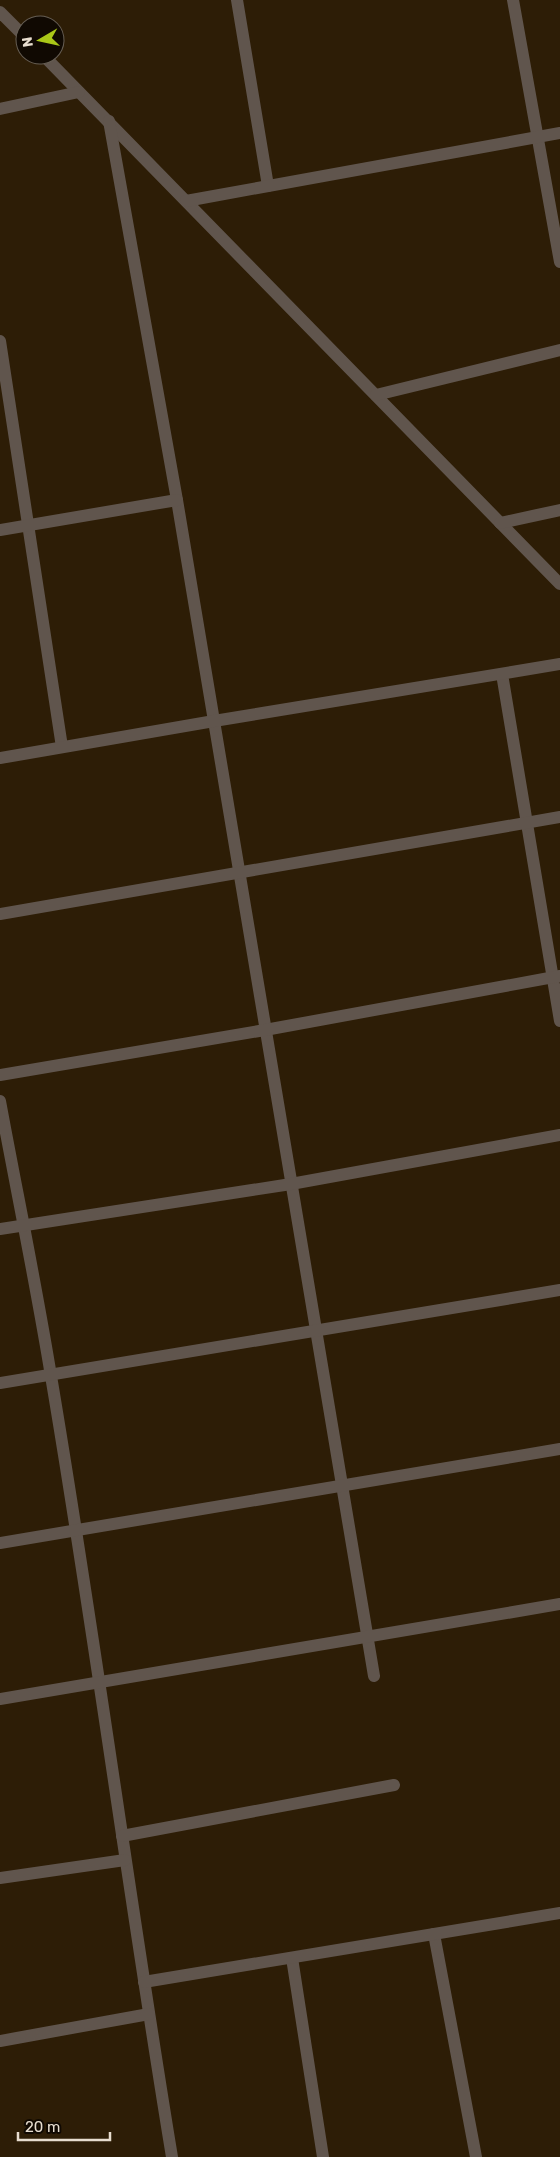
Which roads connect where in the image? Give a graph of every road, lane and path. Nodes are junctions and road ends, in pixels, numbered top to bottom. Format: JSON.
{"nodes":[{"id":1,"x":237,"y":0,"type":"edge"},
{"id":2,"x":514,"y":0,"type":"edge"},
{"id":3,"x":0,"y":12,"type":"edge"},
{"id":4,"x":15,"y":27,"type":"edge"},
{"id":5,"x":53,"y":65,"type":"edge"},
{"id":6,"x":79,"y":92,"type":"junction"},
{"id":7,"x":0,"y":109,"type":"edge"},
{"id":8,"x":109,"y":121,"type":"junction"},
{"id":9,"x":560,"y":133,"type":"edge"},
{"id":10,"x":537,"y":137,"type":"junction"},
{"id":11,"x":268,"y":186,"type":"junction"},
{"id":12,"x":186,"y":201,"type":"junction"},
{"id":13,"x":560,"y":262,"type":"edge"},
{"id":14,"x":0,"y":341,"type":"edge"},
{"id":15,"x":560,"y":350,"type":"edge"},
{"id":16,"x":376,"y":395,"type":"junction"},
{"id":17,"x":177,"y":500,"type":"junction"},
{"id":18,"x":560,"y":510,"type":"edge"},
{"id":19,"x":500,"y":522,"type":"junction"},
{"id":20,"x":28,"y":525,"type":"junction"},
{"id":21,"x":0,"y":530,"type":"edge"},
{"id":22,"x":560,"y":584,"type":"edge"},
{"id":23,"x":560,"y":664,"type":"edge"},
{"id":24,"x":502,"y":674,"type":"junction"},
{"id":25,"x":214,"y":721,"type":"junction"},
{"id":26,"x":62,"y":747,"type":"junction"},
{"id":27,"x":0,"y":758,"type":"edge"},
{"id":28,"x":560,"y":817,"type":"edge"},
{"id":29,"x":527,"y":823,"type":"junction"},
{"id":30,"x":239,"y":872,"type":"junction"},
{"id":31,"x":0,"y":914,"type":"edge"},
{"id":32,"x":556,"y":976,"type":"edge"},
{"id":33,"x":560,"y":1021,"type":"edge"},
{"id":34,"x":265,"y":1030,"type":"junction"},
{"id":35,"x":0,"y":1076,"type":"edge"},
{"id":36,"x":0,"y":1101,"type":"edge"},
{"id":37,"x":560,"y":1135,"type":"edge"},
{"id":38,"x":291,"y":1184,"type":"junction"},
{"id":39,"x":23,"y":1225,"type":"junction"},
{"id":40,"x":0,"y":1229,"type":"edge"},
{"id":41,"x":560,"y":1290,"type":"edge"},
{"id":42,"x":316,"y":1329,"type":"junction"},
{"id":43,"x":51,"y":1374,"type":"junction"},
{"id":44,"x":0,"y":1384,"type":"edge"},
{"id":45,"x":560,"y":1449,"type":"edge"},
{"id":46,"x":342,"y":1486,"type":"junction"},
{"id":47,"x":75,"y":1529,"type":"junction"},
{"id":48,"x":0,"y":1543,"type":"edge"},
{"id":49,"x":560,"y":1604,"type":"edge"},
{"id":50,"x":368,"y":1638,"type":"junction"},
{"id":51,"x":374,"y":1676,"type":"dead end"},
{"id":52,"x":100,"y":1683,"type":"junction"},
{"id":53,"x":0,"y":1699,"type":"edge"},
{"id":54,"x":394,"y":1785,"type":"dead end"},
{"id":55,"x":122,"y":1836,"type":"junction"},
{"id":56,"x":125,"y":1860,"type":"junction"},
{"id":57,"x":0,"y":1878,"type":"edge"},
{"id":58,"x":560,"y":1913,"type":"edge"},
{"id":59,"x":434,"y":1934,"type":"junction"},
{"id":60,"x":292,"y":1958,"type":"junction"},
{"id":61,"x":144,"y":1982,"type":"junction"},
{"id":62,"x":149,"y":2014,"type":"junction"},
{"id":63,"x":0,"y":2041,"type":"edge"},
{"id":64,"x":172,"y":2157,"type":"edge"},
{"id":65,"x":322,"y":2157,"type":"edge"},
{"id":66,"x":476,"y":2157,"type":"edge"}],
"edges":[{"from":1,"to":11,"type":"street"},
{"from":2,"to":10,"type":"street"},
{"from":3,"to":4,"type":"street"},
{"from":5,"to":6,"type":"street"},
{"from":6,"to":7,"type":"street"},
{"from":6,"to":8,"type":"street"},
{"from":8,"to":12,"type":"street"},
{"from":8,"to":17,"type":"street"},
{"from":9,"to":10,"type":"street"},
{"from":10,"to":11,"type":"street"},
{"from":10,"to":13,"type":"street"},
{"from":11,"to":12,"type":"street"},
{"from":12,"to":16,"type":"street"},
{"from":14,"to":20,"type":"street"},
{"from":15,"to":16,"type":"street"},
{"from":16,"to":19,"type":"street"},
{"from":17,"to":20,"type":"street"},
{"from":17,"to":25,"type":"street"},
{"from":18,"to":19,"type":"street"},
{"from":19,"to":22,"type":"street"},
{"from":20,"to":21,"type":"street"},
{"from":20,"to":26,"type":"street"},
{"from":23,"to":24,"type":"street"},
{"from":24,"to":25,"type":"street"},
{"from":24,"to":29,"type":"street"},
{"from":25,"to":26,"type":"street"},
{"from":25,"to":30,"type":"street"},
{"from":26,"to":27,"type":"street"},
{"from":28,"to":29,"type":"street"},
{"from":29,"to":30,"type":"street"},
{"from":29,"to":32,"type":"street"},
{"from":30,"to":31,"type":"street"},
{"from":30,"to":34,"type":"street"},
{"from":32,"to":33,"type":"street"},
{"from":32,"to":34,"type":"street"},
{"from":34,"to":35,"type":"street"},
{"from":34,"to":38,"type":"street"},
{"from":36,"to":39,"type":"street"},
{"from":37,"to":38,"type":"street"},
{"from":38,"to":39,"type":"street"},
{"from":38,"to":42,"type":"street"},
{"from":39,"to":40,"type":"street"},
{"from":39,"to":43,"type":"street"},
{"from":41,"to":42,"type":"street"},
{"from":42,"to":43,"type":"street"},
{"from":42,"to":46,"type":"street"},
{"from":43,"to":44,"type":"street"},
{"from":43,"to":47,"type":"street"},
{"from":45,"to":46,"type":"street"},
{"from":46,"to":47,"type":"street"},
{"from":46,"to":50,"type":"street"},
{"from":47,"to":48,"type":"street"},
{"from":47,"to":52,"type":"street"},
{"from":49,"to":50,"type":"street"},
{"from":50,"to":51,"type":"street"},
{"from":50,"to":52,"type":"street"},
{"from":52,"to":53,"type":"street"},
{"from":52,"to":55,"type":"street"},
{"from":54,"to":55,"type":"street"},
{"from":55,"to":56,"type":"street"},
{"from":56,"to":57,"type":"street"},
{"from":56,"to":61,"type":"street"},
{"from":58,"to":59,"type":"street"},
{"from":59,"to":60,"type":"street"},
{"from":59,"to":66,"type":"street"},
{"from":60,"to":61,"type":"street"},
{"from":60,"to":65,"type":"street"},
{"from":61,"to":62,"type":"street"},
{"from":62,"to":63,"type":"street"},
{"from":62,"to":64,"type":"street"}]}
